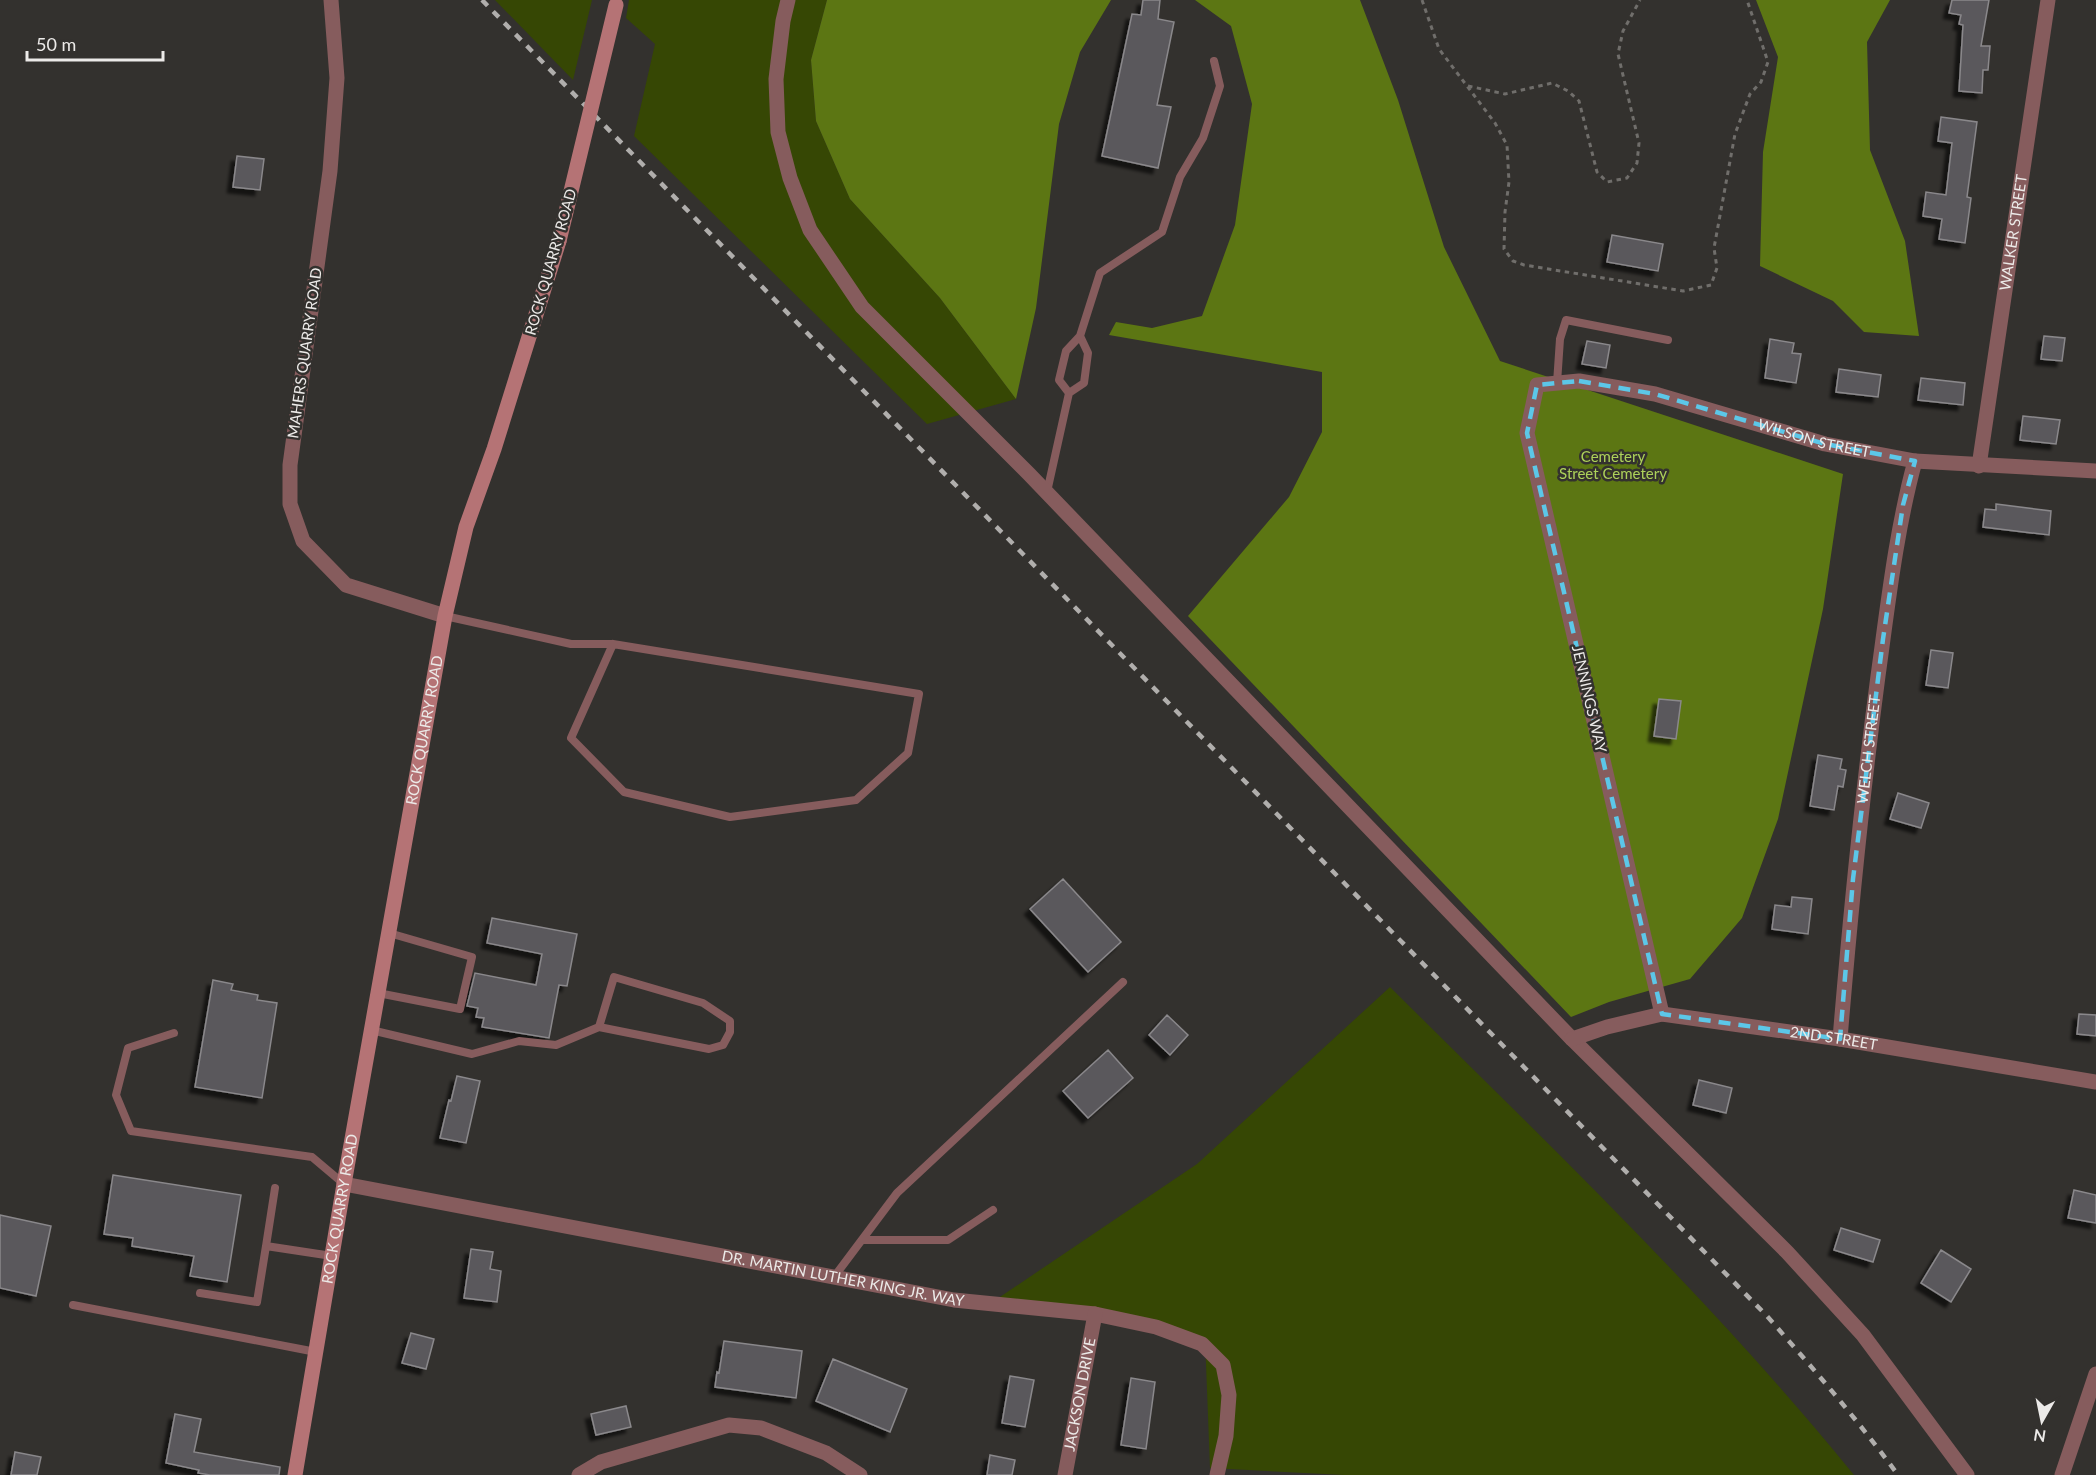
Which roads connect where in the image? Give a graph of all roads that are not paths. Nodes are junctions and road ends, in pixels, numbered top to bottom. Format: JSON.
{"nodes":[{"id":1,"x":330,"y":0,"type":"edge"},
{"id":2,"x":788,"y":0,"type":"edge"},
{"id":3,"x":2048,"y":0,"type":"edge"},
{"id":4,"x":616,"y":3,"type":"edge"},
{"id":5,"x":1214,"y":61,"type":"dead end"},
{"id":6,"x":1080,"y":336,"type":"junction"},
{"id":7,"x":1668,"y":340,"type":"dead end"},
{"id":8,"x":1557,"y":383,"type":"junction"},
{"id":9,"x":1537,"y":385,"type":"joint"},
{"id":10,"x":1069,"y":393,"type":"junction"},
{"id":11,"x":1916,"y":461,"type":"junction"},
{"id":12,"x":1979,"y":466,"type":"junction"},
{"id":13,"x":2096,"y":471,"type":"edge"},
{"id":14,"x":1047,"y":493,"type":"junction"},
{"id":15,"x":445,"y":616,"type":"junction"},
{"id":16,"x":613,"y":644,"type":"junction"},
{"id":17,"x":388,"y":933,"type":"junction"},
{"id":18,"x":1123,"y":982,"type":"dead end"},
{"id":19,"x":378,"y":993,"type":"junction"},
{"id":20,"x":1662,"y":1014,"type":"junction"},
{"id":21,"x":599,"y":1027,"type":"junction"},
{"id":22,"x":371,"y":1030,"type":"junction"},
{"id":23,"x":174,"y":1033,"type":"dead end"},
{"id":24,"x":1572,"y":1039,"type":"junction"},
{"id":25,"x":1840,"y":1039,"type":"junction"},
{"id":26,"x":2096,"y":1082,"type":"edge"},
{"id":27,"x":344,"y":1184,"type":"junction"},
{"id":28,"x":275,"y":1188,"type":"dead end"},
{"id":29,"x":993,"y":1210,"type":"dead end"},
{"id":30,"x":862,"y":1240,"type":"junction"},
{"id":31,"x":266,"y":1246,"type":"junction"},
{"id":32,"x":332,"y":1256,"type":"junction"},
{"id":33,"x":834,"y":1277,"type":"junction"},
{"id":34,"x":201,"y":1293,"type":"dead end"},
{"id":35,"x":73,"y":1305,"type":"dead end"},
{"id":36,"x":1095,"y":1314,"type":"junction"},
{"id":37,"x":316,"y":1352,"type":"junction"},
{"id":38,"x":2096,"y":1374,"type":"edge"},
{"id":39,"x":295,"y":1475,"type":"edge"},
{"id":40,"x":579,"y":1475,"type":"edge"},
{"id":41,"x":860,"y":1475,"type":"edge"},
{"id":42,"x":1065,"y":1475,"type":"edge"},
{"id":43,"x":1217,"y":1475,"type":"edge"},
{"id":44,"x":1966,"y":1475,"type":"edge"},
{"id":45,"x":2062,"y":1475,"type":"edge"}],
"edges":[{"from":1,"to":15,"type":"street","name":"MAHERS QUARRY ROAD"},
{"from":2,"to":14,"type":"street"},
{"from":3,"to":12,"type":"street","name":"WALKER STREET"},
{"from":4,"to":15,"type":"street","name":"ROCK QUARRY ROAD","bridge":true},
{"from":5,"to":6,"type":"lane"},
{"from":6,"to":10,"type":"lane"},
{"from":6,"to":10,"type":"lane"},
{"from":7,"to":8,"type":"lane"},
{"from":8,"to":9,"type":"street","name":"WILSON STREET"},
{"from":8,"to":11,"type":"street","name":"WILSON STREET"},
{"from":9,"to":20,"type":"street","name":"JENNINGS WAY"},
{"from":10,"to":14,"type":"lane"},
{"from":11,"to":12,"type":"street","name":"WILSON STREET"},
{"from":11,"to":25,"type":"street","name":"WELCH STREET"},
{"from":12,"to":13,"type":"street","name":"WILSON STREET"},
{"from":14,"to":24,"type":"street"},
{"from":15,"to":16,"type":"lane"},
{"from":15,"to":17,"type":"street","name":"ROCK QUARRY ROAD"},
{"from":16,"to":16,"type":"lane"},
{"from":17,"to":19,"type":"street","name":"ROCK QUARRY ROAD"},
{"from":17,"to":19,"type":"lane"},
{"from":18,"to":30,"type":"lane"},
{"from":19,"to":22,"type":"street","name":"ROCK QUARRY ROAD"},
{"from":20,"to":24,"type":"street","name":"2ND STREET"},
{"from":20,"to":25,"type":"street","name":"2ND STREET"},
{"from":21,"to":21,"type":"lane"},
{"from":21,"to":22,"type":"lane"},
{"from":22,"to":27,"type":"street","name":"ROCK QUARRY ROAD"},
{"from":23,"to":27,"type":"lane"},
{"from":24,"to":44,"type":"street"},
{"from":25,"to":26,"type":"street","name":"2ND STREET"},
{"from":27,"to":32,"type":"street","name":"ROCK QUARRY ROAD"},
{"from":27,"to":33,"type":"street","name":"DR. MARTIN LUTHER KING JR. WAY"},
{"from":28,"to":31,"type":"lane"},
{"from":29,"to":30,"type":"lane"},
{"from":30,"to":33,"type":"lane"},
{"from":31,"to":32,"type":"lane"},
{"from":31,"to":34,"type":"lane"},
{"from":32,"to":37,"type":"street","name":"ROCK QUARRY ROAD"},
{"from":33,"to":36,"type":"street","name":"DR. MARTIN LUTHER KING JR. WAY"},
{"from":35,"to":37,"type":"lane"},
{"from":36,"to":42,"type":"street","name":"JACKSON DRIVE"},
{"from":36,"to":43,"type":"street","name":"DR. MARTIN LUTHER KING JR. WAY"},
{"from":37,"to":39,"type":"street","name":"ROCK QUARRY ROAD"},
{"from":38,"to":45,"type":"street"},
{"from":40,"to":41,"type":"street"}]}
